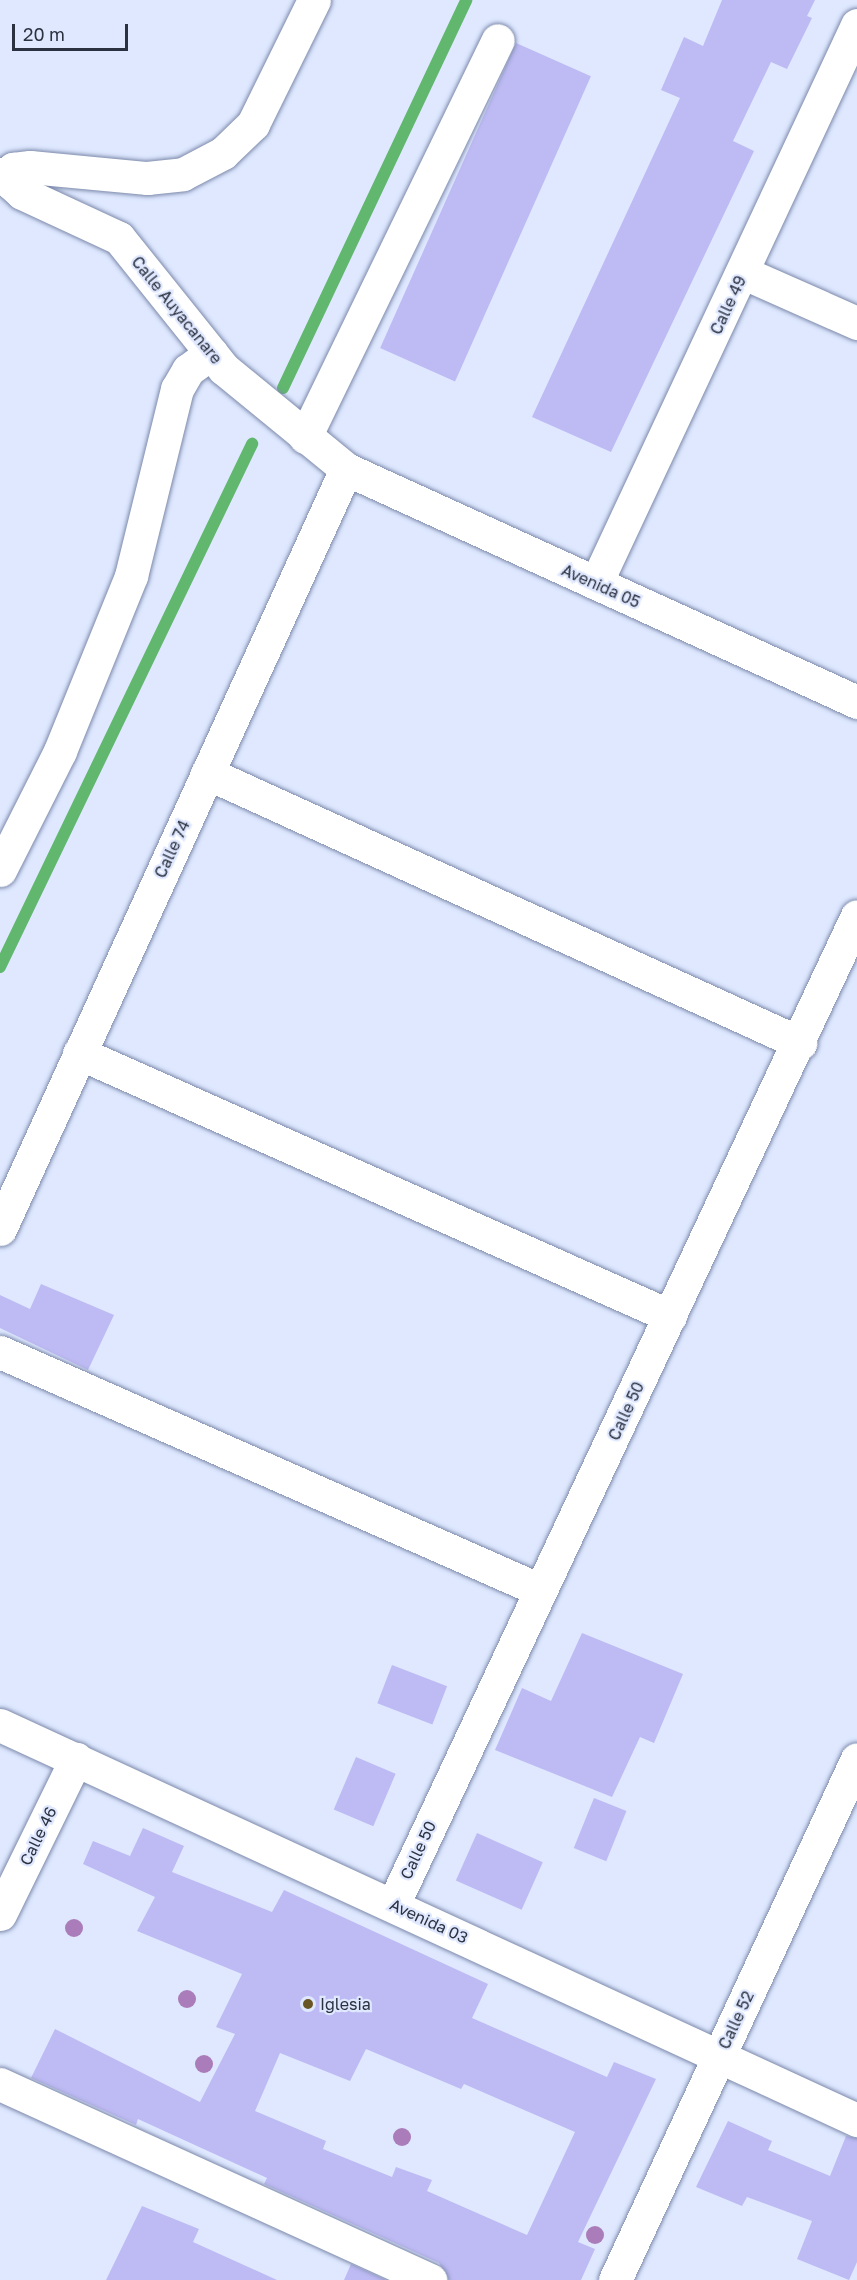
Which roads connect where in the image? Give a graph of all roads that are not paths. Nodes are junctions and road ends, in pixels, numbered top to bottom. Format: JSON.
{"nodes":[{"id":1,"x":314,"y":0,"type":"edge"},
{"id":2,"x":857,"y":25,"type":"edge"},
{"id":3,"x":498,"y":40,"type":"dead end"},
{"id":4,"x":5,"y":175,"type":"edge"},
{"id":5,"x":744,"y":273,"type":"junction"},
{"id":6,"x":857,"y":323,"type":"edge"},
{"id":7,"x":211,"y":353,"type":"junction"},
{"id":8,"x":305,"y":437,"type":"junction"},
{"id":9,"x":346,"y":469,"type":"junction"},
{"id":10,"x":596,"y":584,"type":"junction"},
{"id":11,"x":857,"y":702,"type":"edge"},
{"id":12,"x":207,"y":773,"type":"junction"},
{"id":13,"x":0,"y":870,"type":"edge"},
{"id":14,"x":857,"y":916,"type":"edge"},
{"id":15,"x":800,"y":1043,"type":"junction"},
{"id":16,"x":79,"y":1053,"type":"junction"},
{"id":17,"x":0,"y":1229,"type":"edge"},
{"id":18,"x":670,"y":1316,"type":"junction"},
{"id":19,"x":0,"y":1352,"type":"edge"},
{"id":20,"x":540,"y":1590,"type":"junction"},
{"id":21,"x":0,"y":1725,"type":"edge"},
{"id":22,"x":76,"y":1759,"type":"junction"},
{"id":23,"x":857,"y":1760,"type":"edge"},
{"id":24,"x":393,"y":1905,"type":"junction"},
{"id":25,"x":0,"y":1914,"type":"edge"},
{"id":26,"x":719,"y":2056,"type":"junction"},
{"id":27,"x":0,"y":2084,"type":"edge"},
{"id":28,"x":857,"y":2120,"type":"edge"},
{"id":29,"x":431,"y":2280,"type":"edge"},
{"id":30,"x":615,"y":2280,"type":"edge"}],
"edges":[{"from":1,"to":4,"type":"street"},
{"from":2,"to":5,"type":"street","name":"Calle 49"},
{"from":3,"to":8,"type":"street"},
{"from":4,"to":7,"type":"street","name":"Calle Auyacanare"},
{"from":5,"to":6,"type":"street"},
{"from":5,"to":10,"type":"street","name":"Calle 49"},
{"from":7,"to":8,"type":"street","name":"Calle Auyacanare"},
{"from":7,"to":13,"type":"street"},
{"from":8,"to":9,"type":"street","name":"Calle Auyacanare"},
{"from":9,"to":10,"type":"street","name":"Avenida 05"},
{"from":9,"to":12,"type":"street","name":"Calle 74"},
{"from":10,"to":11,"type":"street","name":"Avenida 05"},
{"from":12,"to":15,"type":"street"},
{"from":12,"to":16,"type":"street","name":"Calle 74"},
{"from":14,"to":15,"type":"street","name":"Calle 50"},
{"from":15,"to":18,"type":"street","name":"Calle 50"},
{"from":16,"to":17,"type":"street","name":"Calle 74"},
{"from":16,"to":18,"type":"street"},
{"from":18,"to":20,"type":"street","name":"Calle 50"},
{"from":19,"to":20,"type":"street"},
{"from":20,"to":24,"type":"street","name":"Calle 50"},
{"from":21,"to":22,"type":"street","name":"Avenida 03"},
{"from":22,"to":24,"type":"street","name":"Avenida 03"},
{"from":22,"to":25,"type":"street","name":"Calle 46"},
{"from":23,"to":26,"type":"street","name":"Calle 52"},
{"from":24,"to":26,"type":"street","name":"Avenida 03"},
{"from":26,"to":28,"type":"street","name":"Avenida 03"},
{"from":26,"to":30,"type":"street","name":"Calle 52"},
{"from":27,"to":29,"type":"street"}]}
